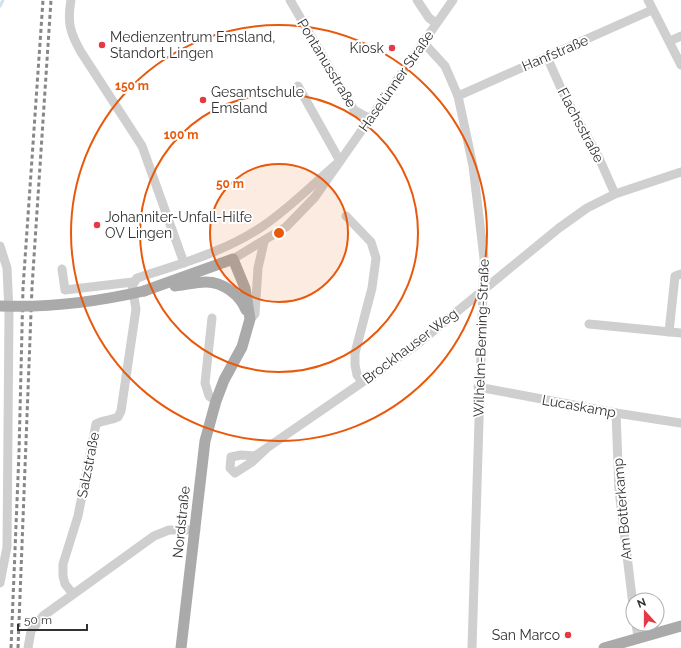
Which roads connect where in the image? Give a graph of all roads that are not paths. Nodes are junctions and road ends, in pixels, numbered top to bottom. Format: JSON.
{"nodes":[{"id":1,"x":71,"y":0,"type":"edge"},
{"id":2,"x":290,"y":0,"type":"edge"},
{"id":3,"x":417,"y":0,"type":"edge"},
{"id":4,"x":453,"y":0,"type":"edge"},
{"id":5,"x":648,"y":0,"type":"edge"},
{"id":6,"x":652,"y":10,"type":"junction"},
{"id":7,"x":436,"y":23,"type":"junction"},
{"id":8,"x":681,"y":36,"type":"edge"},
{"id":9,"x":670,"y":40,"type":"junction"},
{"id":10,"x":423,"y":42,"type":"junction"},
{"id":11,"x":547,"y":57,"type":"junction"},
{"id":12,"x":681,"y":65,"type":"edge"},
{"id":13,"x":298,"y":86,"type":"dead end"},
{"id":14,"x":458,"y":96,"type":"junction"},
{"id":15,"x":370,"y":119,"type":"junction"},
{"id":16,"x":340,"y":161,"type":"junction"},
{"id":17,"x":681,"y":172,"type":"edge"},
{"id":18,"x":615,"y":194,"type":"junction"},
{"id":19,"x":346,"y":216,"type":"dead end"},
{"id":20,"x":264,"y":242,"type":"junction"},
{"id":21,"x":0,"y":246,"type":"edge"},
{"id":22,"x":234,"y":259,"type":"junction"},
{"id":23,"x":184,"y":264,"type":"junction"},
{"id":24,"x":62,"y":269,"type":"dead end"},
{"id":25,"x":681,"y":274,"type":"edge"},
{"id":26,"x":133,"y":282,"type":"junction"},
{"id":27,"x":184,"y":282,"type":"junction"},
{"id":28,"x":483,"y":289,"type":"junction"},
{"id":29,"x":0,"y":306,"type":"edge"},
{"id":30,"x":212,"y":318,"type":"dead end"},
{"id":31,"x":250,"y":320,"type":"junction"},
{"id":32,"x":589,"y":324,"type":"dead end"},
{"id":33,"x":668,"y":332,"type":"junction"},
{"id":34,"x":681,"y":333,"type":"edge"},
{"id":35,"x":362,"y":382,"type":"junction"},
{"id":36,"x":4,"y":383,"type":"edge"},
{"id":37,"x":478,"y":387,"type":"junction"},
{"id":38,"x":216,"y":401,"type":"junction"},
{"id":39,"x":616,"y":413,"type":"junction"},
{"id":40,"x":681,"y":423,"type":"edge"},
{"id":41,"x":267,"y":448,"type":"junction"},
{"id":42,"x":196,"y":530,"type":"junction"},
{"id":43,"x":1,"y":577,"type":"edge"},
{"id":44,"x":631,"y":592,"type":"edge"},
{"id":45,"x":73,"y":594,"type":"junction"},
{"id":46,"x":681,"y":626,"type":"edge"},
{"id":47,"x":637,"y":632,"type":"edge"},
{"id":48,"x":638,"y":637,"type":"junction"},
{"id":49,"x":28,"y":648,"type":"edge"},
{"id":50,"x":182,"y":648,"type":"edge"},
{"id":51,"x":472,"y":648,"type":"edge"},
{"id":52,"x":604,"y":648,"type":"edge"}],
"edges":[{"from":1,"to":23,"type":"street"},
{"from":2,"to":15,"type":"street","name":"Pontanusstraße"},
{"from":3,"to":7,"type":"street"},
{"from":4,"to":7,"type":"street","name":"Haselünner Straße"},
{"from":5,"to":6,"type":"street"},
{"from":6,"to":9,"type":"street"},
{"from":6,"to":11,"type":"street","name":"Hanfstraße"},
{"from":7,"to":10,"type":"street","name":"Haselünner Straße"},
{"from":8,"to":9,"type":"street"},
{"from":9,"to":12,"type":"street"},
{"from":10,"to":14,"type":"street","name":"Wilhelm-Berning-Straße"},
{"from":10,"to":15,"type":"street","name":"Haselünner Straße"},
{"from":11,"to":14,"type":"street","name":"Hanfstraße"},
{"from":11,"to":18,"type":"street","name":"Flachsstraße"},
{"from":13,"to":16,"type":"street"},
{"from":14,"to":28,"type":"street","name":"Wilhelm-Berning-Straße"},
{"from":15,"to":16,"type":"street","name":"Haselünner Straße"},
{"from":16,"to":20,"type":"street","name":"Haselünner Straße"},
{"from":16,"to":23,"type":"street","name":"Haselünner Straße"},
{"from":17,"to":18,"type":"street","name":"Brockhauser Weg"},
{"from":18,"to":28,"type":"street","name":"Brockhauser Weg"},
{"from":19,"to":35,"type":"street"},
{"from":20,"to":22,"type":"street","name":"Haselünner Straße"},
{"from":20,"to":31,"type":"street"},
{"from":21,"to":36,"type":"street"},
{"from":22,"to":27,"type":"main road"},
{"from":22,"to":31,"type":"main road","name":"Nordstraße"},
{"from":23,"to":26,"type":"street","name":"Haselünner Straße"},
{"from":24,"to":26,"type":"street","name":"Haselünner Straße"},
{"from":25,"to":33,"type":"street"},
{"from":26,"to":45,"type":"street","name":"Salzstraße"},
{"from":27,"to":29,"type":"main road","bridge":true},
{"from":27,"to":31,"type":"main road"},
{"from":28,"to":35,"type":"street","name":"Brockhauser Weg"},
{"from":28,"to":37,"type":"street","name":"Wilhelm-Berning-Straße"},
{"from":30,"to":38,"type":"street"},
{"from":31,"to":38,"type":"main road","name":"Nordstraße"},
{"from":32,"to":33,"type":"street"},
{"from":33,"to":34,"type":"street"},
{"from":35,"to":41,"type":"street","name":"Brockhauser Weg"},
{"from":36,"to":43,"type":"street"},
{"from":37,"to":39,"type":"street","name":"Lucaskamp"},
{"from":37,"to":51,"type":"street","name":"Wilhelm-Berning-Straße"},
{"from":38,"to":42,"type":"main road","name":"Nordstraße"},
{"from":39,"to":40,"type":"street","name":"Lucaskamp"},
{"from":39,"to":44,"type":"street","name":"Am Botterkamp"},
{"from":41,"to":41,"type":"street","name":"Brockhauser Weg"},
{"from":42,"to":45,"type":"street"},
{"from":42,"to":50,"type":"main road","name":"Nordstraße"},
{"from":45,"to":49,"type":"street"},
{"from":46,"to":48,"type":"main road"},
{"from":47,"to":48,"type":"street"},
{"from":48,"to":52,"type":"main road"}]}
